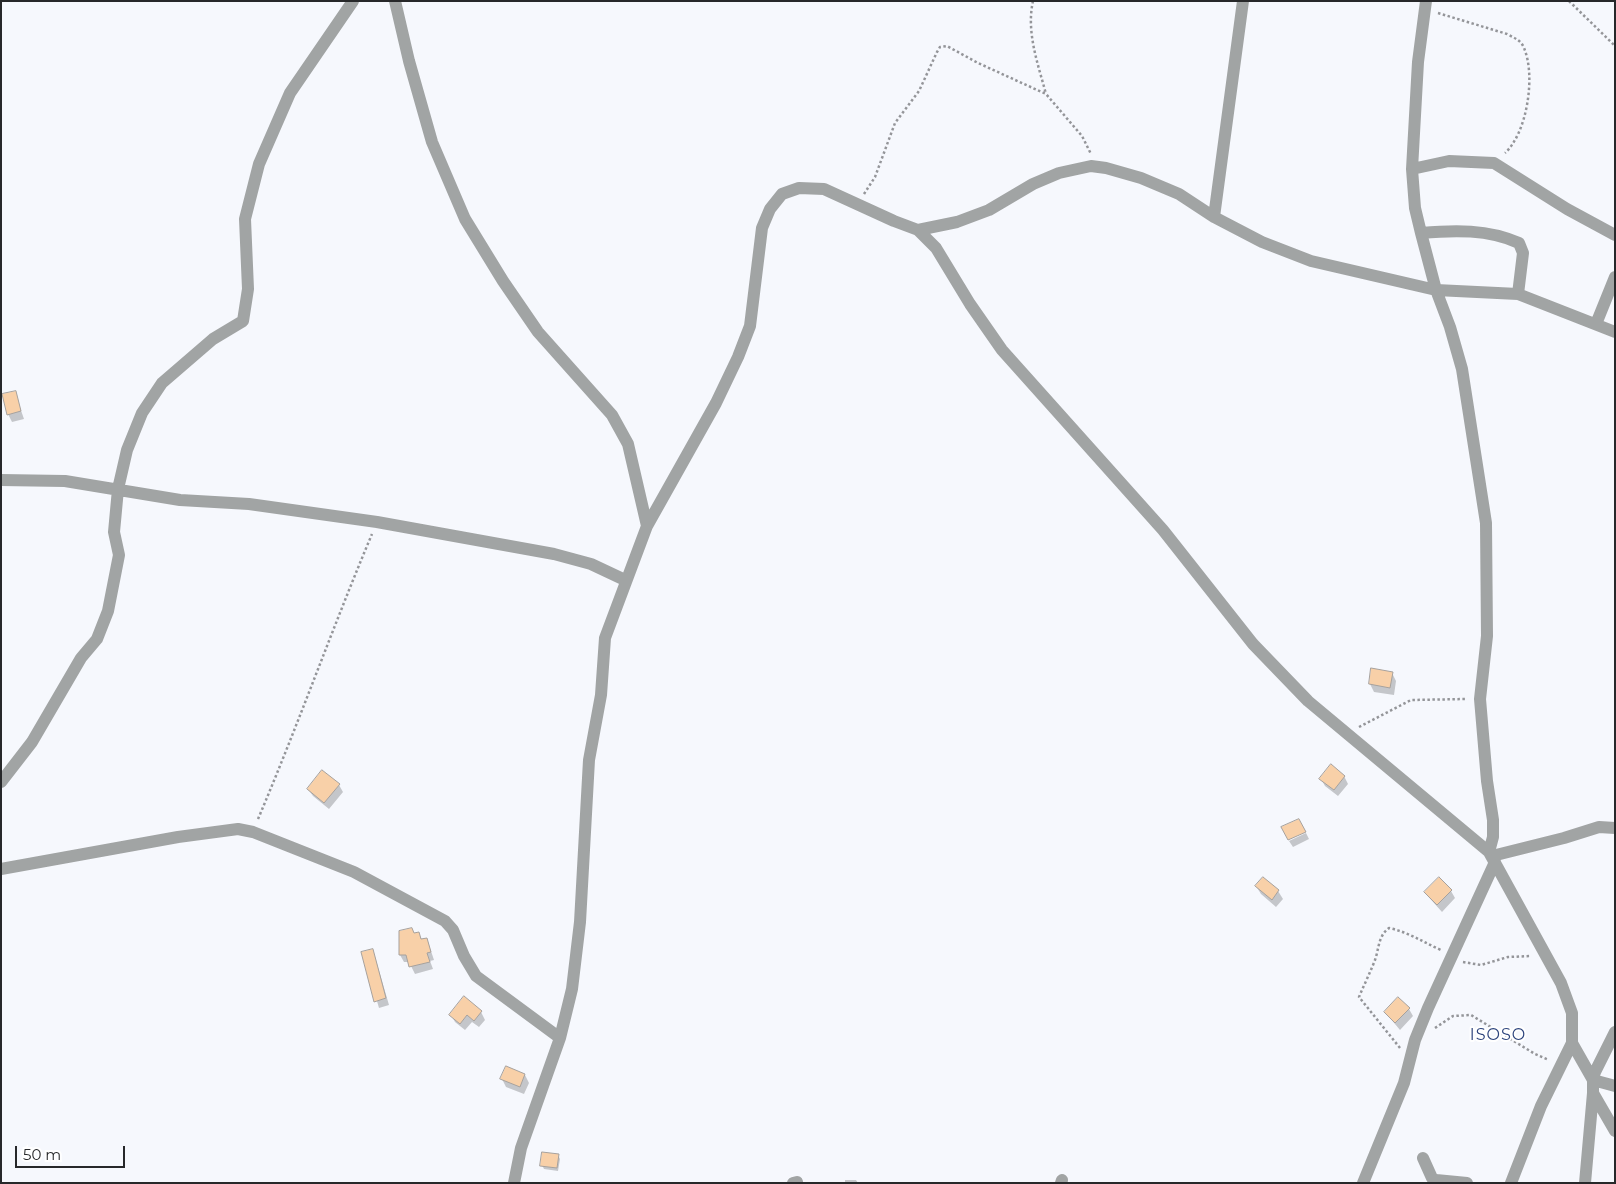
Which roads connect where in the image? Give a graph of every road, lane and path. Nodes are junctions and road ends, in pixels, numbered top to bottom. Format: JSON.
{"nodes":[{"id":1,"x":353,"y":1,"type":"edge"},
{"id":2,"x":395,"y":1,"type":"edge"},
{"id":3,"x":1033,"y":1,"type":"edge"},
{"id":4,"x":1243,"y":1,"type":"edge"},
{"id":5,"x":1569,"y":1,"type":"edge"},
{"id":6,"x":1426,"y":5,"type":"edge"},
{"id":7,"x":1615,"y":46,"type":"edge"},
{"id":8,"x":1046,"y":94,"type":"junction"},
{"id":9,"x":1494,"y":162,"type":"junction"},
{"id":10,"x":1091,"y":166,"type":"junction"},
{"id":11,"x":1412,"y":169,"type":"junction"},
{"id":12,"x":855,"y":202,"type":"junction"},
{"id":13,"x":1214,"y":217,"type":"junction"},
{"id":14,"x":918,"y":230,"type":"junction"},
{"id":15,"x":1421,"y":233,"type":"junction"},
{"id":16,"x":1615,"y":235,"type":"edge"},
{"id":17,"x":1615,"y":277,"type":"edge"},
{"id":18,"x":1436,"y":290,"type":"junction"},
{"id":19,"x":1518,"y":294,"type":"junction"},
{"id":20,"x":1596,"y":324,"type":"junction"},
{"id":21,"x":1615,"y":332,"type":"edge"},
{"id":22,"x":1,"y":480,"type":"edge"},
{"id":23,"x":118,"y":489,"type":"junction"},
{"id":24,"x":377,"y":522,"type":"junction"},
{"id":25,"x":647,"y":526,"type":"junction"},
{"id":26,"x":625,"y":580,"type":"junction"},
{"id":27,"x":1480,"y":699,"type":"junction"},
{"id":28,"x":1347,"y":734,"type":"junction"},
{"id":29,"x":1,"y":782,"type":"edge"},
{"id":30,"x":1615,"y":828,"type":"edge"},
{"id":31,"x":253,"y":832,"type":"junction"},
{"id":32,"x":1492,"y":857,"type":"junction"},
{"id":33,"x":1,"y":869,"type":"edge"},
{"id":34,"x":1450,"y":955,"type":"junction"},
{"id":35,"x":1545,"y":956,"type":"junction"},
{"id":36,"x":1615,"y":1032,"type":"edge"},
{"id":37,"x":560,"y":1038,"type":"junction"},
{"id":38,"x":1415,"y":1040,"type":"junction"},
{"id":39,"x":1572,"y":1043,"type":"junction"},
{"id":40,"x":1411,"y":1054,"type":"junction"},
{"id":41,"x":1562,"y":1065,"type":"junction"},
{"id":42,"x":1593,"y":1086,"type":"junction"},
{"id":43,"x":1615,"y":1086,"type":"edge"},
{"id":44,"x":1615,"y":1131,"type":"edge"},
{"id":45,"x":1423,"y":1158,"type":"dead end"},
{"id":46,"x":514,"y":1183,"type":"edge"},
{"id":47,"x":1362,"y":1183,"type":"edge"},
{"id":48,"x":1467,"y":1183,"type":"edge"},
{"id":49,"x":1511,"y":1183,"type":"edge"},
{"id":50,"x":1585,"y":1183,"type":"edge"}],
"edges":[{"from":1,"to":23,"type":"street"},
{"from":2,"to":25,"type":"street"},
{"from":3,"to":8,"type":"path"},
{"from":4,"to":13,"type":"street"},
{"from":5,"to":7,"type":"path"},
{"from":6,"to":9,"type":"path"},
{"from":6,"to":11,"type":"street"},
{"from":8,"to":10,"type":"path"},
{"from":8,"to":12,"type":"path"},
{"from":9,"to":11,"type":"street"},
{"from":9,"to":16,"type":"street"},
{"from":10,"to":13,"type":"street"},
{"from":10,"to":14,"type":"street"},
{"from":11,"to":15,"type":"street"},
{"from":12,"to":14,"type":"street"},
{"from":12,"to":25,"type":"street"},
{"from":13,"to":18,"type":"street"},
{"from":14,"to":28,"type":"street"},
{"from":15,"to":18,"type":"street"},
{"from":15,"to":19,"type":"street"},
{"from":17,"to":20,"type":"street"},
{"from":18,"to":19,"type":"street"},
{"from":18,"to":27,"type":"street"},
{"from":19,"to":20,"type":"street"},
{"from":20,"to":21,"type":"street"},
{"from":22,"to":23,"type":"street"},
{"from":23,"to":24,"type":"street"},
{"from":23,"to":29,"type":"street"},
{"from":24,"to":26,"type":"street"},
{"from":24,"to":31,"type":"path"},
{"from":25,"to":26,"type":"street"},
{"from":26,"to":37,"type":"street"},
{"from":27,"to":28,"type":"path"},
{"from":27,"to":32,"type":"street"},
{"from":28,"to":32,"type":"street"},
{"from":30,"to":32,"type":"street"},
{"from":31,"to":33,"type":"street"},
{"from":31,"to":37,"type":"street"},
{"from":32,"to":34,"type":"street"},
{"from":32,"to":35,"type":"street"},
{"from":34,"to":35,"type":"path"},
{"from":34,"to":38,"type":"street"},
{"from":34,"to":40,"type":"path"},
{"from":35,"to":39,"type":"street"},
{"from":36,"to":42,"type":"street"},
{"from":37,"to":46,"type":"street"},
{"from":38,"to":40,"type":"street"},
{"from":38,"to":41,"type":"path"},
{"from":39,"to":41,"type":"street"},
{"from":39,"to":42,"type":"street"},
{"from":40,"to":47,"type":"street"},
{"from":41,"to":49,"type":"street"},
{"from":42,"to":43,"type":"street"},
{"from":42,"to":44,"type":"street"},
{"from":42,"to":50,"type":"street"},
{"from":45,"to":48,"type":"street"}]}
